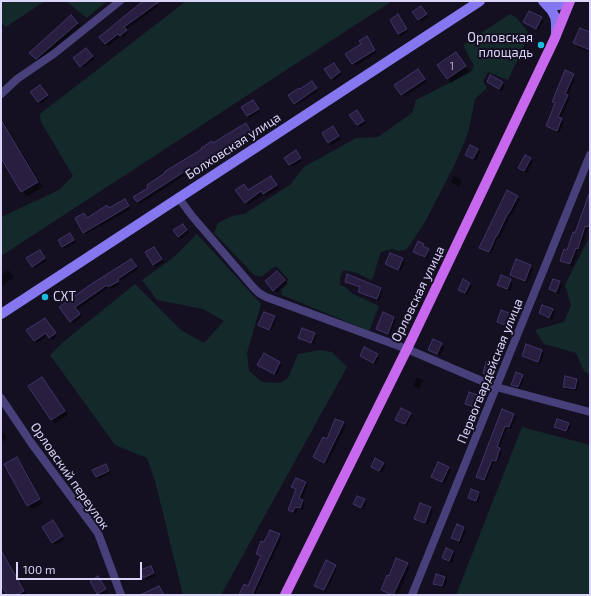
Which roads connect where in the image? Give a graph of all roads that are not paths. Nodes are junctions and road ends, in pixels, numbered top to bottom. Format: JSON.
{"nodes":[{"id":1,"x":120,"y":1,"type":"edge"},
{"id":2,"x":480,"y":1,"type":"edge"},
{"id":3,"x":544,"y":1,"type":"edge"},
{"id":4,"x":569,"y":1,"type":"edge"},
{"id":5,"x":555,"y":37,"type":"junction"},
{"id":6,"x":1,"y":94,"type":"edge"},
{"id":7,"x":590,"y":155,"type":"edge"},
{"id":8,"x":178,"y":197,"type":"junction"},
{"id":9,"x":1,"y":314,"type":"edge"},
{"id":10,"x":407,"y":349,"type":"junction"},
{"id":11,"x":496,"y":387,"type":"junction"},
{"id":12,"x":1,"y":398,"type":"edge"},
{"id":13,"x":590,"y":412,"type":"edge"},
{"id":14,"x":121,"y":595,"type":"edge"},
{"id":15,"x":285,"y":595,"type":"edge"},
{"id":16,"x":412,"y":595,"type":"edge"}],
"edges":[{"from":1,"to":6,"type":"street"},
{"from":2,"to":8,"type":"main road","name":"Болховская улица"},
{"from":3,"to":4,"type":"main road"},
{"from":3,"to":5,"type":"main road"},
{"from":4,"to":5,"type":"main road","name":"Орловская улица"},
{"from":5,"to":10,"type":"main road","name":"Орловская улица"},
{"from":7,"to":11,"type":"street","name":"Первогвардейская улица"},
{"from":8,"to":9,"type":"main road","name":"Болховская улица"},
{"from":8,"to":10,"type":"street"},
{"from":10,"to":11,"type":"street"},
{"from":10,"to":15,"type":"main road","name":"Орловская улица"},
{"from":11,"to":13,"type":"street"},
{"from":11,"to":16,"type":"street","name":"Первогвардейская улица"},
{"from":12,"to":14,"type":"street","name":"Орловский переулок"}]}
